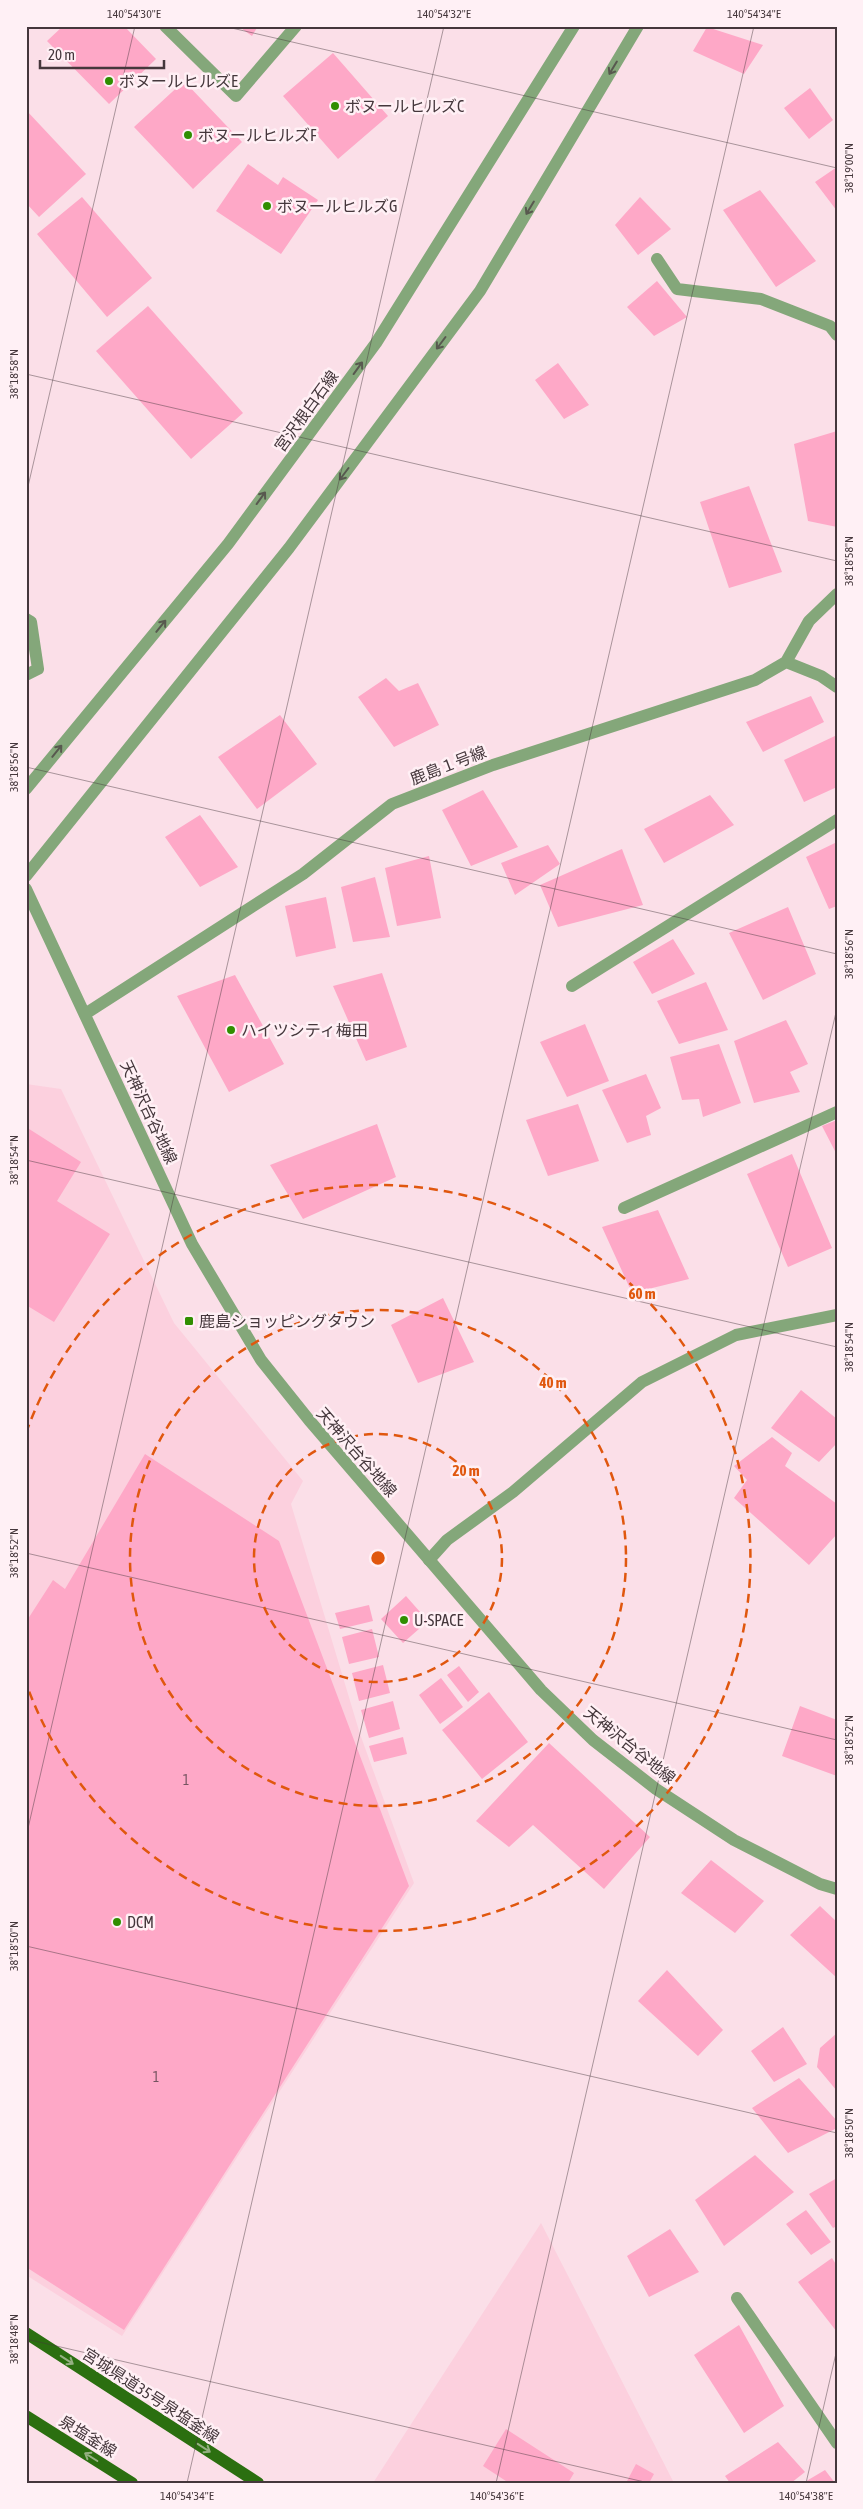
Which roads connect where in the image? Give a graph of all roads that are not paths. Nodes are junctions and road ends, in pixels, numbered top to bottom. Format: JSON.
{"nodes":[{"id":1,"x":165,"y":26,"type":"edge"},
{"id":2,"x":296,"y":26,"type":"edge"},
{"id":3,"x":574,"y":26,"type":"edge"},
{"id":4,"x":638,"y":26,"type":"edge"},
{"id":5,"x":657,"y":258,"type":"dead end"},
{"id":6,"x":837,"y":335,"type":"edge"},
{"id":7,"x":837,"y":594,"type":"edge"},
{"id":8,"x":26,"y":618,"type":"edge"},
{"id":9,"x":786,"y":662,"type":"junction"},
{"id":10,"x":26,"y":675,"type":"edge"},
{"id":11,"x":837,"y":687,"type":"edge"},
{"id":12,"x":26,"y":789,"type":"edge"},
{"id":13,"x":837,"y":820,"type":"edge"},
{"id":14,"x":26,"y":876,"type":"edge"},
{"id":15,"x":26,"y":888,"type":"edge"},
{"id":16,"x":572,"y":986,"type":"dead end"},
{"id":17,"x":85,"y":1014,"type":"junction"},
{"id":18,"x":837,"y":1112,"type":"edge"},
{"id":19,"x":624,"y":1208,"type":"dead end"},
{"id":20,"x":837,"y":1315,"type":"edge"},
{"id":21,"x":429,"y":1560,"type":"junction"},
{"id":22,"x":837,"y":1889,"type":"edge"},
{"id":23,"x":737,"y":2298,"type":"dead end"},
{"id":24,"x":26,"y":2334,"type":"edge"},
{"id":25,"x":26,"y":2416,"type":"edge"},
{"id":26,"x":837,"y":2443,"type":"edge"},
{"id":27,"x":132,"y":2483,"type":"edge"},
{"id":28,"x":258,"y":2483,"type":"edge"}],
"edges":[{"from":1,"to":2,"type":"street"},
{"from":12,"to":3,"type":"street","name":"宮沢根白石線","one_way":true},
{"from":4,"to":14,"type":"street","one_way":true},
{"from":5,"to":6,"type":"street"},
{"from":7,"to":9,"type":"street","name":"鹿島１号線"},
{"from":8,"to":10,"type":"street"},
{"from":9,"to":11,"type":"street"},
{"from":9,"to":17,"type":"street","name":"鹿島１号線"},
{"from":13,"to":16,"type":"street"},
{"from":15,"to":17,"type":"street","name":"天神沢台谷地線"},
{"from":17,"to":21,"type":"street","name":"天神沢台谷地線"},
{"from":18,"to":19,"type":"street"},
{"from":20,"to":21,"type":"street"},
{"from":21,"to":22,"type":"street","name":"天神沢台谷地線"},
{"from":23,"to":26,"type":"street"},
{"from":24,"to":28,"type":"main road","name":"宮城県道35号泉塩釜線","one_way":true},
{"from":27,"to":25,"type":"main road","name":"泉塩釜線","one_way":true}]}
